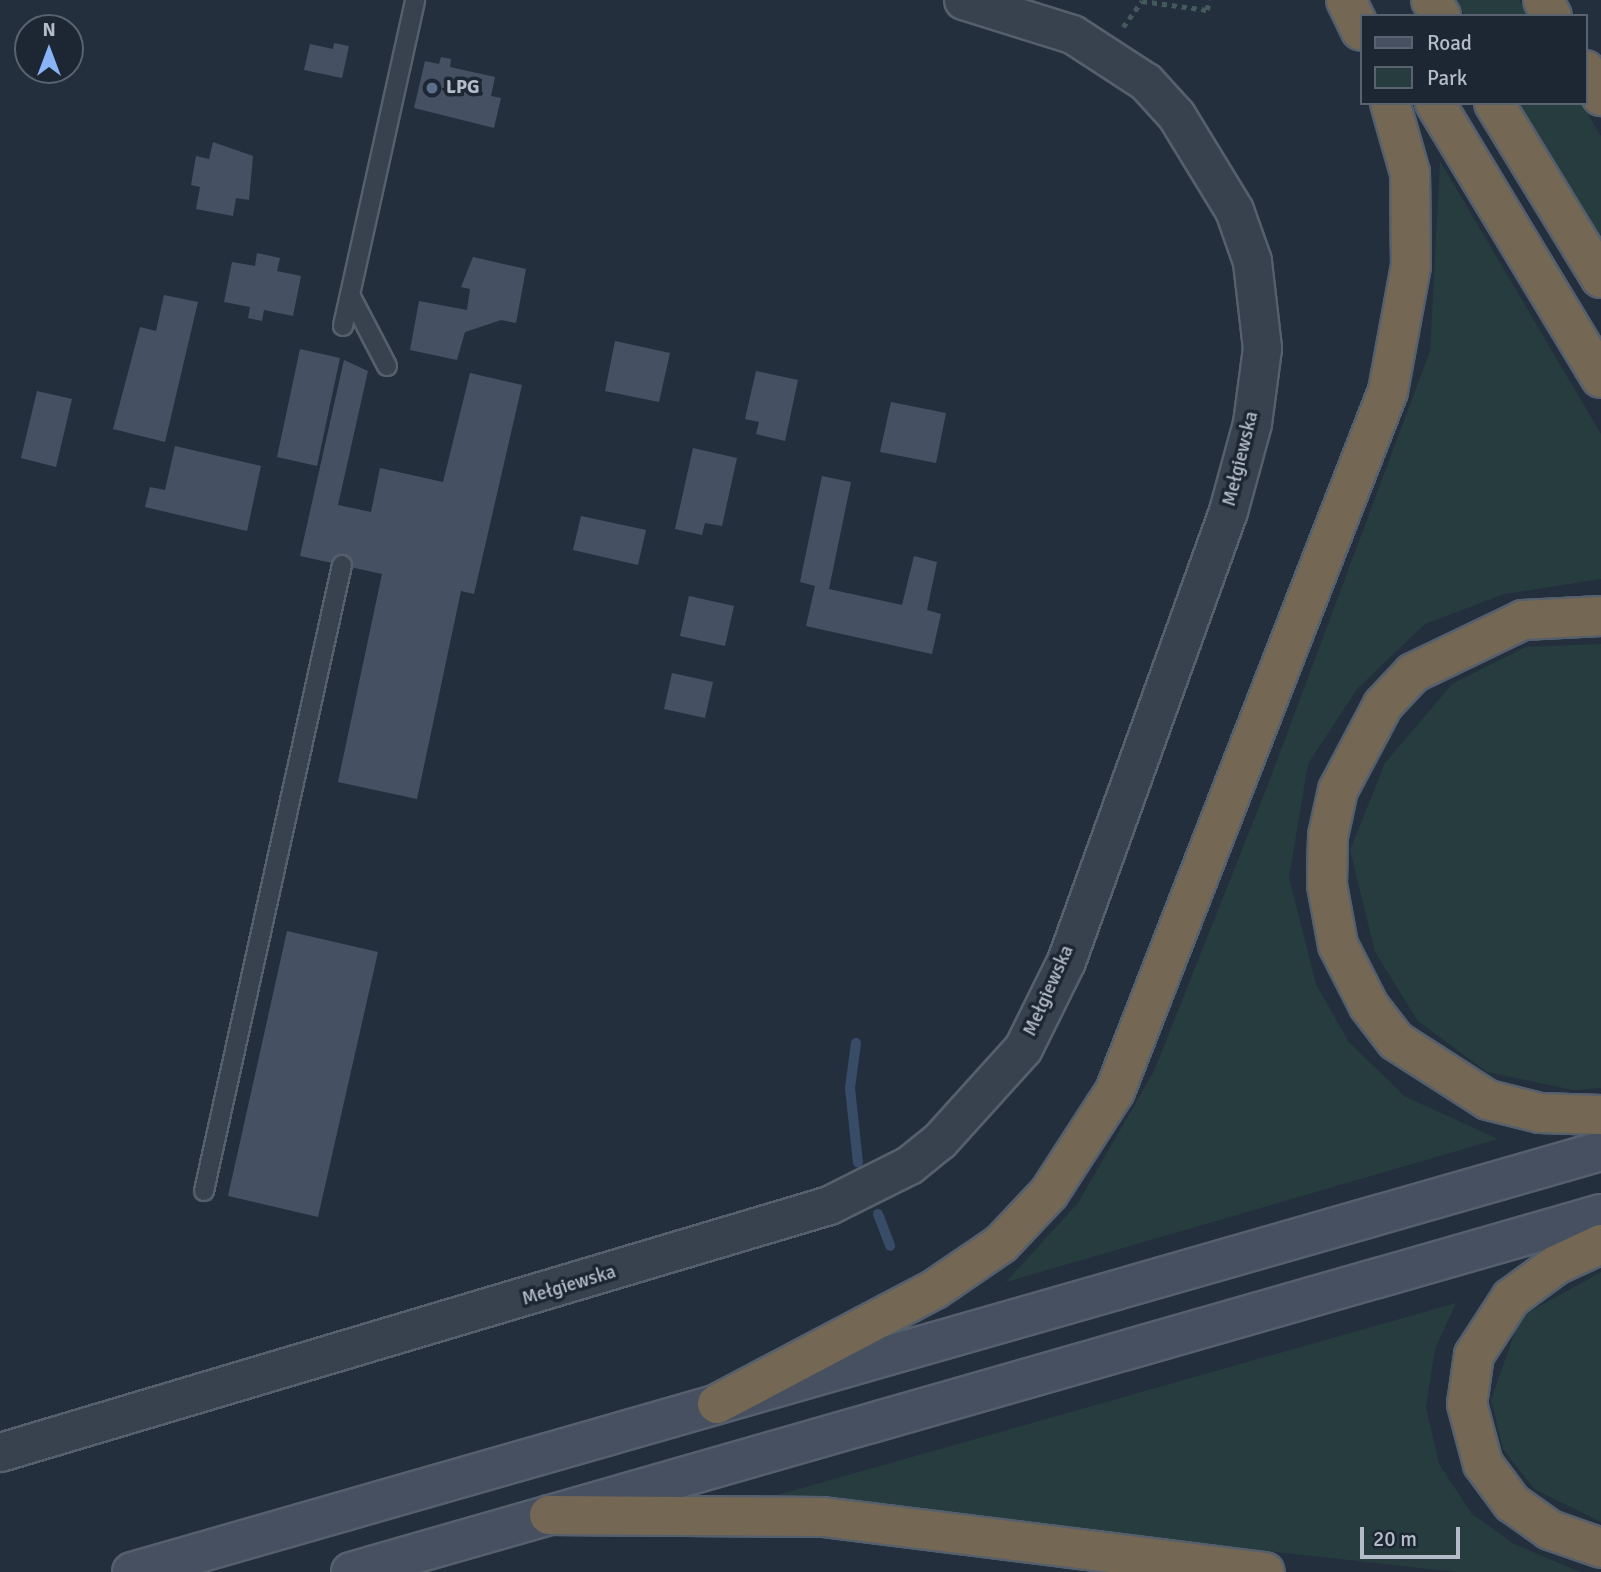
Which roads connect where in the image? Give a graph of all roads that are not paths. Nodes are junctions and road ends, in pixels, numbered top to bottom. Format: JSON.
{"nodes":[{"id":1,"x":415,"y":0,"type":"edge"},
{"id":2,"x":963,"y":0,"type":"edge"},
{"id":3,"x":1346,"y":0,"type":"edge"},
{"id":4,"x":1360,"y":29,"type":"edge"},
{"id":5,"x":1587,"y":73,"type":"edge"},
{"id":6,"x":1601,"y":96,"type":"edge"},
{"id":7,"x":1391,"y":105,"type":"edge"},
{"id":8,"x":1436,"y":105,"type":"edge"},
{"id":9,"x":1495,"y":105,"type":"edge"},
{"id":10,"x":1601,"y":278,"type":"edge"},
{"id":11,"x":350,"y":295,"type":"junction"},
{"id":12,"x":343,"y":326,"type":"dead end"},
{"id":13,"x":387,"y":366,"type":"dead end"},
{"id":14,"x":1601,"y":379,"type":"edge"},
{"id":15,"x":342,"y":565,"type":"dead end"},
{"id":16,"x":1601,"y":616,"type":"edge"},
{"id":17,"x":1601,"y":1115,"type":"edge"},
{"id":18,"x":1601,"y":1151,"type":"edge"},
{"id":19,"x":204,"y":1191,"type":"dead end"},
{"id":20,"x":1601,"y":1214,"type":"edge"},
{"id":21,"x":1601,"y":1244,"type":"edge"},
{"id":22,"x":717,"y":1404,"type":"junction"},
{"id":23,"x":0,"y":1452,"type":"edge"},
{"id":24,"x":549,"y":1515,"type":"junction"},
{"id":25,"x":1601,"y":1548,"type":"edge"},
{"id":26,"x":132,"y":1572,"type":"edge"},
{"id":27,"x":351,"y":1572,"type":"edge"},
{"id":28,"x":1265,"y":1572,"type":"edge"}],
"edges":[{"from":1,"to":11,"type":"lane"},
{"from":2,"to":23,"type":"street","name":"Mełgiewska"},
{"from":3,"to":4,"type":"highway"},
{"from":5,"to":6,"type":"highway"},
{"from":7,"to":22,"type":"highway"},
{"from":8,"to":14,"type":"highway"},
{"from":9,"to":10,"type":"highway"},
{"from":11,"to":12,"type":"lane"},
{"from":11,"to":13,"type":"lane"},
{"from":15,"to":19,"type":"lane"},
{"from":16,"to":17,"type":"highway"},
{"from":18,"to":22,"type":"main road"},
{"from":20,"to":24,"type":"main road"},
{"from":21,"to":25,"type":"highway"},
{"from":22,"to":26,"type":"main road"},
{"from":24,"to":27,"type":"main road"},
{"from":24,"to":28,"type":"highway"}]}
